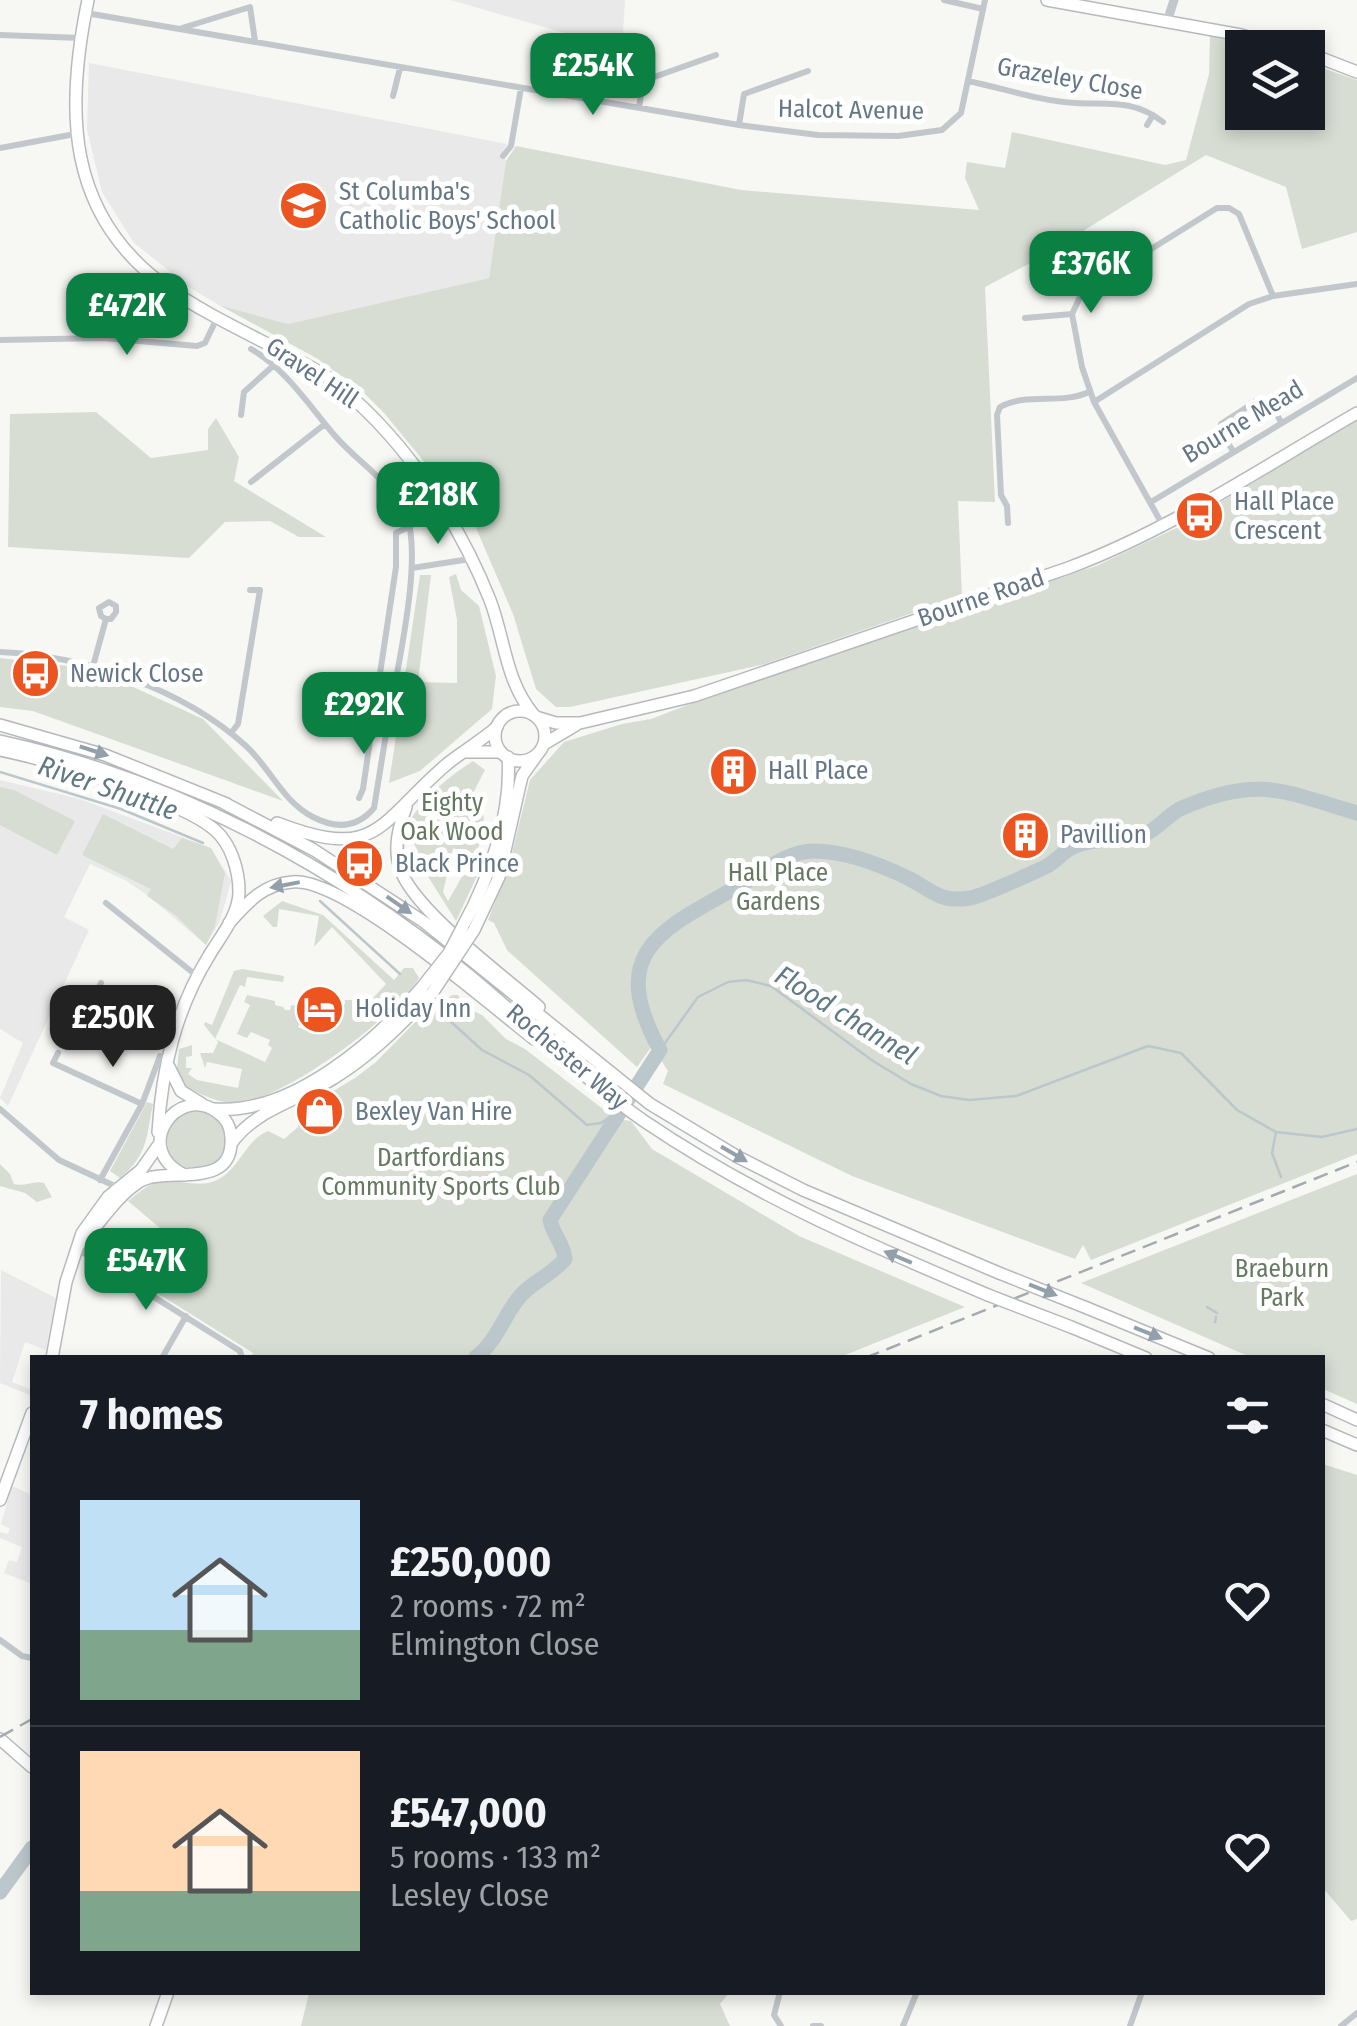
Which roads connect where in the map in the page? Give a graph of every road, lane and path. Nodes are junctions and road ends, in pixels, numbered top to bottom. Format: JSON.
{"nodes":[{"id":1,"x":944,"y":0,"type":"edge"},
{"id":2,"x":985,"y":0,"type":"edge"},
{"id":3,"x":1047,"y":0,"type":"edge"},
{"id":4,"x":1174,"y":0,"type":"edge"},
{"id":5,"x":86,"y":6,"type":"edge"},
{"id":6,"x":983,"y":10,"type":"junction"},
{"id":7,"x":1168,"y":22,"type":"junction"},
{"id":8,"x":181,"y":28,"type":"junction"},
{"id":9,"x":1225,"y":34,"type":"edge"},
{"id":10,"x":0,"y":35,"type":"edge"},
{"id":11,"x":80,"y":38,"type":"junction"},
{"id":12,"x":255,"y":41,"type":"junction"},
{"id":13,"x":716,"y":55,"type":"dead end"},
{"id":14,"x":1325,"y":60,"type":"edge"},
{"id":15,"x":400,"y":67,"type":"junction"},
{"id":16,"x":808,"y":71,"type":"dead end"},
{"id":17,"x":1357,"y":72,"type":"edge"},
{"id":18,"x":968,"y":80,"type":"junction"},
{"id":19,"x":521,"y":88,"type":"junction"},
{"id":20,"x":393,"y":96,"type":"dead end"},
{"id":21,"x":639,"y":108,"type":"junction"},
{"id":22,"x":1153,"y":115,"type":"junction"},
{"id":23,"x":1163,"y":122,"type":"dead end"},
{"id":24,"x":1147,"y":124,"type":"dead end"},
{"id":25,"x":739,"y":126,"type":"junction"},
{"id":26,"x":75,"y":134,"type":"junction"},
{"id":27,"x":0,"y":148,"type":"edge"},
{"id":28,"x":503,"y":156,"type":"dead end"},
{"id":29,"x":1357,"y":284,"type":"edge"},
{"id":30,"x":1274,"y":296,"type":"junction"},
{"id":31,"x":1072,"y":314,"type":"junction"},
{"id":32,"x":218,"y":317,"type":"junction"},
{"id":33,"x":1026,"y":318,"type":"dead end"},
{"id":34,"x":0,"y":340,"type":"edge"},
{"id":35,"x":251,"y":349,"type":"dead end"},
{"id":36,"x":274,"y":366,"type":"junction"},
{"id":37,"x":1357,"y":378,"type":"edge"},
{"id":38,"x":1088,"y":392,"type":"junction"},
{"id":39,"x":1094,"y":402,"type":"junction"},
{"id":40,"x":1357,"y":413,"type":"edge"},
{"id":41,"x":241,"y":414,"type":"dead end"},
{"id":42,"x":1281,"y":422,"type":"junction"},
{"id":43,"x":325,"y":424,"type":"junction"},
{"id":44,"x":1233,"y":452,"type":"junction"},
{"id":45,"x":251,"y":482,"type":"dead end"},
{"id":46,"x":1150,"y":502,"type":"junction"},
{"id":47,"x":1008,"y":523,"type":"dead end"},
{"id":48,"x":1162,"y":525,"type":"junction"},
{"id":49,"x":411,"y":526,"type":"junction"},
{"id":50,"x":471,"y":559,"type":"junction"},
{"id":51,"x":412,"y":568,"type":"junction"},
{"id":52,"x":250,"y":590,"type":"dead end"},
{"id":53,"x":106,"y":619,"type":"dead end"},
{"id":54,"x":0,"y":652,"type":"edge"},
{"id":55,"x":93,"y":666,"type":"junction"},
{"id":56,"x":509,"y":672,"type":"junction"},
{"id":57,"x":507,"y":715,"type":"junction"},
{"id":58,"x":534,"y":715,"type":"junction"},
{"id":59,"x":373,"y":720,"type":"junction"},
{"id":60,"x":388,"y":722,"type":"junction"},
{"id":61,"x":580,"y":723,"type":"junction"},
{"id":62,"x":0,"y":725,"type":"edge"},
{"id":63,"x":497,"y":727,"type":"junction"},
{"id":64,"x":230,"y":734,"type":"junction"},
{"id":65,"x":0,"y":741,"type":"edge"},
{"id":66,"x":541,"y":748,"type":"junction"},
{"id":67,"x":0,"y":750,"type":"edge"},
{"id":68,"x":462,"y":753,"type":"junction"},
{"id":69,"x":504,"y":754,"type":"junction"},
{"id":70,"x":359,"y":798,"type":"dead end"},
{"id":71,"x":224,"y":803,"type":"junction"},
{"id":72,"x":408,"y":803,"type":"junction"},
{"id":73,"x":106,"y":903,"type":"dead end"},
{"id":74,"x":229,"y":923,"type":"junction"},
{"id":75,"x":468,"y":928,"type":"junction"},
{"id":76,"x":197,"y":976,"type":"junction"},
{"id":77,"x":102,"y":984,"type":"dead end"},
{"id":78,"x":428,"y":989,"type":"junction"},
{"id":79,"x":95,"y":997,"type":"junction"},
{"id":80,"x":88,"y":1010,"type":"dead end"},
{"id":81,"x":171,"y":1037,"type":"junction"},
{"id":82,"x":569,"y":1039,"type":"junction"},
{"id":83,"x":58,"y":1054,"type":"dead end"},
{"id":84,"x":164,"y":1060,"type":"junction"},
{"id":85,"x":569,"y":1062,"type":"junction"},
{"id":86,"x":142,"y":1104,"type":"junction"},
{"id":87,"x":209,"y":1107,"type":"junction"},
{"id":88,"x":0,"y":1110,"type":"edge"},
{"id":89,"x":160,"y":1142,"type":"junction"},
{"id":90,"x":232,"y":1144,"type":"junction"},
{"id":91,"x":184,"y":1175,"type":"junction"},
{"id":92,"x":100,"y":1180,"type":"junction"},
{"id":93,"x":119,"y":1188,"type":"junction"},
{"id":94,"x":79,"y":1246,"type":"junction"},
{"id":95,"x":186,"y":1316,"type":"junction"},
{"id":96,"x":53,"y":1355,"type":"edge"},
{"id":97,"x":164,"y":1355,"type":"edge"},
{"id":98,"x":241,"y":1355,"type":"edge"},
{"id":99,"x":1139,"y":1355,"type":"edge"},
{"id":100,"x":1202,"y":1355,"type":"edge"},
{"id":101,"x":1325,"y":1405,"type":"edge"},
{"id":102,"x":30,"y":1418,"type":"edge"},
{"id":103,"x":1357,"y":1420,"type":"edge"},
{"id":104,"x":1325,"y":1431,"type":"edge"},
{"id":105,"x":1357,"y":1445,"type":"edge"},
{"id":106,"x":0,"y":1500,"type":"edge"},
{"id":107,"x":0,"y":1640,"type":"edge"},
{"id":108,"x":30,"y":1658,"type":"edge"},
{"id":109,"x":0,"y":1738,"type":"edge"},
{"id":110,"x":30,"y":1765,"type":"edge"},
{"id":111,"x":167,"y":1995,"type":"edge"},
{"id":112,"x":779,"y":1995,"type":"edge"},
{"id":113,"x":916,"y":1995,"type":"edge"},
{"id":114,"x":1141,"y":1995,"type":"edge"},
{"id":115,"x":1357,"y":2014,"type":"edge"},
{"id":116,"x":156,"y":2026,"type":"edge"},
{"id":117,"x":782,"y":2026,"type":"edge"},
{"id":118,"x":813,"y":2026,"type":"edge"},
{"id":119,"x":821,"y":2026,"type":"edge"},
{"id":120,"x":903,"y":2026,"type":"edge"},
{"id":121,"x":1130,"y":2026,"type":"edge"},
{"id":122,"x":1341,"y":2026,"type":"edge"}],
"edges":[{"from":1,"to":6,"type":"street"},
{"from":2,"to":6,"type":"street","name":"Halcot Avenue"},
{"from":3,"to":7,"type":"main road"},
{"from":4,"to":7,"type":"street"},
{"from":5,"to":8,"type":"street","name":"Halcot Avenue"},
{"from":5,"to":11,"type":"main road","name":"Gravel Hill"},
{"from":6,"to":18,"type":"street","name":"Halcot Avenue"},
{"from":7,"to":9,"type":"main road"},
{"from":8,"to":12,"type":"street","name":"Halcot Avenue"},
{"from":8,"to":12,"type":"street","name":"Halcot Avenue"},
{"from":10,"to":11,"type":"street"},
{"from":11,"to":26,"type":"main road","name":"Gravel Hill"},
{"from":12,"to":15,"type":"street","name":"Halcot Avenue"},
{"from":13,"to":21,"type":"street"},
{"from":14,"to":17,"type":"main road"},
{"from":15,"to":19,"type":"street","name":"Halcot Avenue"},
{"from":15,"to":20,"type":"street"},
{"from":16,"to":25,"type":"street","name":"Halcot Avenue"},
{"from":18,"to":22,"type":"street","name":"Grazeley Close"},
{"from":18,"to":25,"type":"street","name":"Halcot Avenue"},
{"from":19,"to":21,"type":"street","name":"Halcot Avenue"},
{"from":19,"to":28,"type":"street"},
{"from":21,"to":25,"type":"street","name":"Halcot Avenue"},
{"from":22,"to":23,"type":"street","name":"Grazeley Close"},
{"from":22,"to":24,"type":"street"},
{"from":26,"to":27,"type":"street"},
{"from":26,"to":32,"type":"main road","name":"Gravel Hill"},
{"from":29,"to":30,"type":"street"},
{"from":30,"to":31,"type":"street"},
{"from":30,"to":39,"type":"street"},
{"from":31,"to":33,"type":"street"},
{"from":31,"to":38,"type":"street"},
{"from":32,"to":34,"type":"street"},
{"from":32,"to":50,"type":"main road","name":"Gravel Hill"},
{"from":35,"to":36,"type":"street"},
{"from":36,"to":41,"type":"street"},
{"from":36,"to":43,"type":"street"},
{"from":37,"to":42,"type":"street","name":"Bourne Mead"},
{"from":38,"to":39,"type":"street"},
{"from":38,"to":47,"type":"street"},
{"from":39,"to":46,"type":"street"},
{"from":40,"to":48,"type":"main road","name":"Bourne Road"},
{"from":42,"to":44,"type":"street","name":"Bourne Mead"},
{"from":42,"to":44,"type":"street"},
{"from":43,"to":45,"type":"street"},
{"from":43,"to":49,"type":"street"},
{"from":44,"to":46,"type":"street","name":"Bourne Mead"},
{"from":46,"to":48,"type":"street"},
{"from":48,"to":61,"type":"main road","name":"Bourne Road"},
{"from":49,"to":51,"type":"street"},
{"from":49,"to":59,"type":"street"},
{"from":50,"to":51,"type":"street"},
{"from":50,"to":56,"type":"main road","name":"Gravel Hill"},
{"from":51,"to":60,"type":"street"},
{"from":52,"to":64,"type":"street"},
{"from":53,"to":55,"type":"street"},
{"from":54,"to":55,"type":"street"},
{"from":55,"to":64,"type":"street"},
{"from":56,"to":57,"type":"main road","name":"Gravel Hill"},
{"from":56,"to":58,"type":"main road","name":"Gravel Hill"},
{"from":57,"to":58,"type":"main road"},
{"from":57,"to":63,"type":"main road"},
{"from":58,"to":61,"type":"main road","name":"Bourne Road"},
{"from":58,"to":66,"type":"main road"},
{"from":59,"to":60,"type":"street"},
{"from":59,"to":70,"type":"street"},
{"from":60,"to":64,"type":"street"},
{"from":61,"to":66,"type":"main road","name":"Bourne Road"},
{"from":62,"to":71,"type":"main road","one_way":true},
{"from":63,"to":68,"type":"main road"},
{"from":63,"to":69,"type":"main road"},
{"from":65,"to":85,"type":"main road","name":"Rochester Way"},
{"from":66,"to":69,"type":"main road"},
{"from":66,"to":75,"type":"main road"},
{"from":67,"to":74,"type":"main road"},
{"from":68,"to":69,"type":"main road"},
{"from":68,"to":72,"type":"main road"},
{"from":69,"to":75,"type":"main road"},
{"from":71,"to":72,"type":"main road"},
{"from":71,"to":82,"type":"main road","name":"Rochester Way","one_way":true},
{"from":72,"to":82,"type":"main road"},
{"from":73,"to":76,"type":"street"},
{"from":74,"to":76,"type":"main road"},
{"from":85,"to":74,"type":"main road","one_way":true},
{"from":75,"to":78,"type":"main road","bridge":true},
{"from":76,"to":81,"type":"main road"},
{"from":77,"to":79,"type":"street"},
{"from":78,"to":87,"type":"main road"},
{"from":78,"to":90,"type":"main road"},
{"from":79,"to":80,"type":"street"},
{"from":79,"to":81,"type":"street"},
{"from":81,"to":84,"type":"main road"},
{"from":82,"to":100,"type":"main road","name":"Rochester Way","one_way":true,"bridge":true},
{"from":83,"to":86,"type":"street"},
{"from":84,"to":86,"type":"street"},
{"from":84,"to":87,"type":"main road"},
{"from":84,"to":89,"type":"main road"},
{"from":99,"to":85,"type":"main road","name":"Rochester Way","one_way":true,"bridge":true},
{"from":86,"to":92,"type":"street"},
{"from":87,"to":89,"type":"main road"},
{"from":87,"to":90,"type":"main road"},
{"from":88,"to":92,"type":"street"},
{"from":89,"to":91,"type":"main road"},
{"from":89,"to":93,"type":"main road"},
{"from":90,"to":91,"type":"main road"},
{"from":91,"to":94,"type":"main road"},
{"from":92,"to":93,"type":"street"},
{"from":93,"to":94,"type":"main road"},
{"from":94,"to":95,"type":"street"},
{"from":94,"to":96,"type":"main road"},
{"from":95,"to":97,"type":"street"},
{"from":95,"to":98,"type":"street"},
{"from":101,"to":103,"type":"main road"},
{"from":102,"to":106,"type":"main road"},
{"from":104,"to":105,"type":"main road"},
{"from":107,"to":108,"type":"street"},
{"from":109,"to":110,"type":"main road"},
{"from":111,"to":116,"type":"main road"},
{"from":112,"to":117,"type":"street"},
{"from":113,"to":120,"type":"street"},
{"from":114,"to":121,"type":"street"},
{"from":115,"to":122,"type":"street"},
{"from":118,"to":119,"type":"street"}]}
